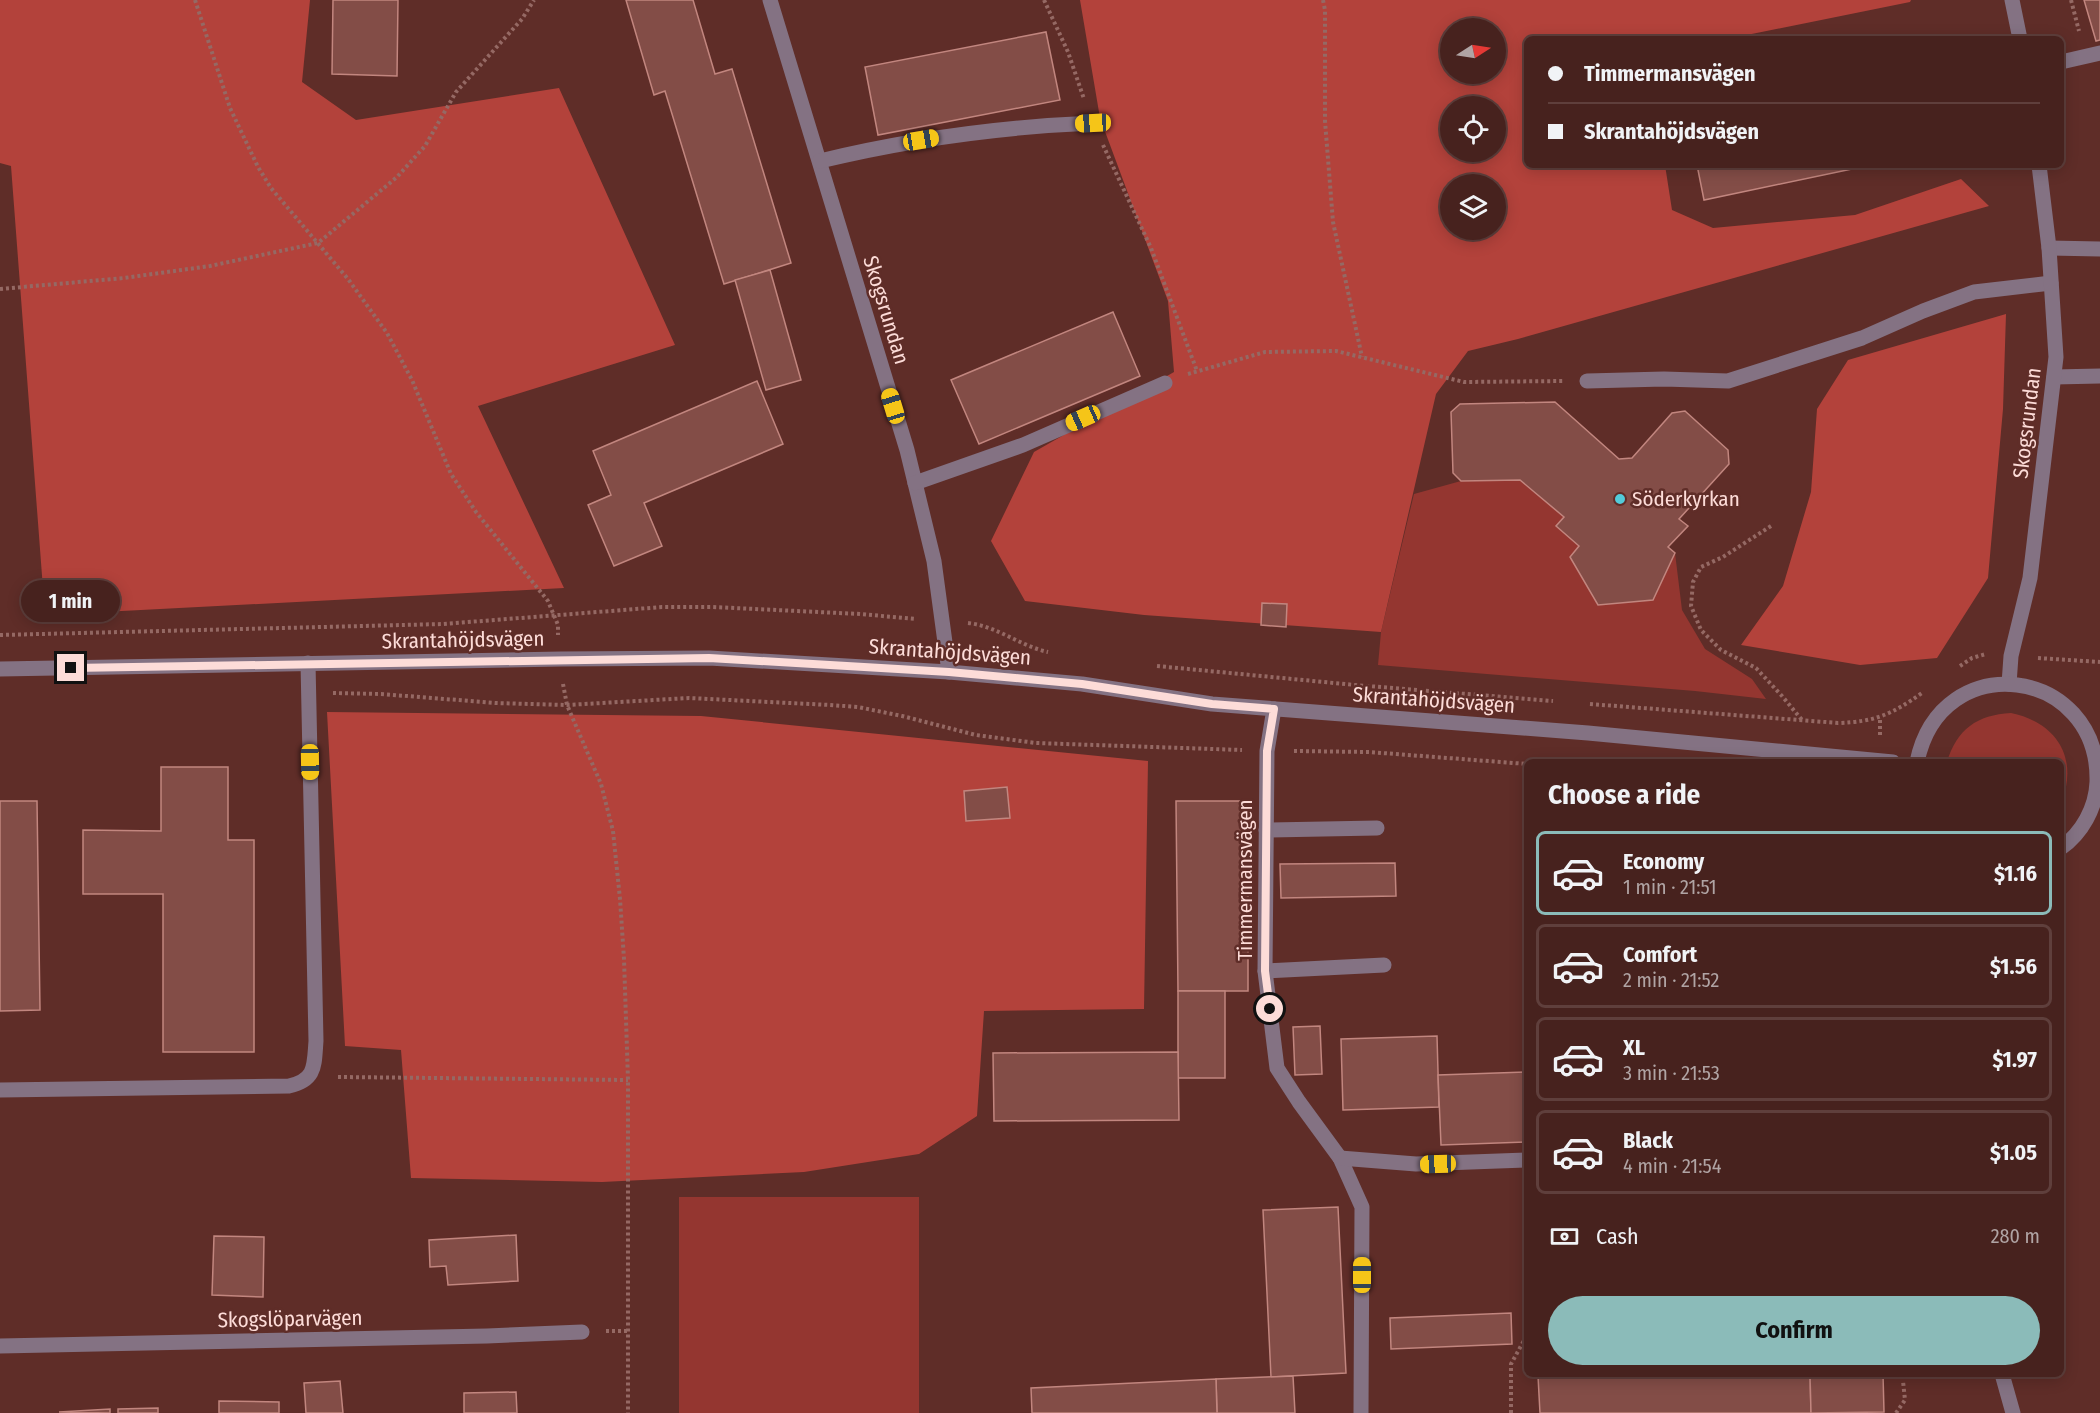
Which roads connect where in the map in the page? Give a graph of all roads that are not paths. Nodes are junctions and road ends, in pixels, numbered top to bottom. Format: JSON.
{"nodes":[{"id":1,"x":770,"y":0,"type":"edge"},
{"id":2,"x":2012,"y":0,"type":"edge"},
{"id":3,"x":2019,"y":36,"type":"edge"},
{"id":4,"x":2100,"y":53,"type":"edge"},
{"id":5,"x":2064,"y":61,"type":"edge"},
{"id":6,"x":1093,"y":123,"type":"road end"},
{"id":7,"x":820,"y":161,"type":"junction"},
{"id":8,"x":2039,"y":168,"type":"edge"},
{"id":9,"x":2049,"y":248,"type":"junction"},
{"id":10,"x":2100,"y":249,"type":"edge"},
{"id":11,"x":2051,"y":283,"type":"junction"},
{"id":12,"x":2100,"y":376,"type":"edge"},
{"id":13,"x":2054,"y":377,"type":"junction"},
{"id":14,"x":1587,"y":381,"type":"road end"},
{"id":15,"x":1164,"y":383,"type":"road end"},
{"id":16,"x":915,"y":483,"type":"junction"},
{"id":17,"x":308,"y":663,"type":"junction"},
{"id":18,"x":0,"y":669,"type":"edge"},
{"id":19,"x":949,"y":672,"type":"junction"},
{"id":20,"x":2009,"y":684,"type":"junction"},
{"id":21,"x":1274,"y":709,"type":"junction"},
{"id":22,"x":1861,"y":759,"type":"edge"},
{"id":23,"x":1918,"y":759,"type":"edge"},
{"id":24,"x":2099,"y":788,"type":"edge"},
{"id":25,"x":1377,"y":828,"type":"dead end"},
{"id":26,"x":1266,"y":830,"type":"junction"},
{"id":27,"x":2064,"y":846,"type":"edge"},
{"id":28,"x":1384,"y":965,"type":"dead end"},
{"id":29,"x":1265,"y":971,"type":"junction"},
{"id":30,"x":0,"y":1090,"type":"edge"},
{"id":31,"x":1340,"y":1158,"type":"junction"},
{"id":32,"x":1524,"y":1160,"type":"edge"},
{"id":33,"x":582,"y":1332,"type":"dead end"},
{"id":34,"x":0,"y":1346,"type":"edge"},
{"id":35,"x":2003,"y":1377,"type":"edge"},
{"id":36,"x":1361,"y":1413,"type":"edge"},
{"id":37,"x":2013,"y":1413,"type":"edge"}],
"edges":[{"from":1,"to":7,"type":"street","name":"Skogsrundan"},
{"from":2,"to":3,"type":"street"},
{"from":4,"to":5,"type":"street"},
{"from":6,"to":7,"type":"street"},
{"from":7,"to":16,"type":"street","name":"Skogsrundan"},
{"from":8,"to":9,"type":"street","name":"Skogsrundan"},
{"from":9,"to":10,"type":"street"},
{"from":9,"to":11,"type":"street","name":"Skogsrundan"},
{"from":11,"to":13,"type":"street","name":"Skogsrundan"},
{"from":11,"to":14,"type":"street"},
{"from":12,"to":13,"type":"street"},
{"from":13,"to":20,"type":"street","name":"Skogsrundan"},
{"from":15,"to":16,"type":"street"},
{"from":16,"to":19,"type":"street","name":"Skogsrundan"},
{"from":17,"to":18,"type":"street","name":"Skrantahöjdsvägen"},
{"from":17,"to":19,"type":"street","name":"Skrantahöjdsvägen"},
{"from":17,"to":30,"type":"street"},
{"from":19,"to":21,"type":"street","name":"Skrantahöjdsvägen"},
{"from":20,"to":23,"type":"street"},
{"from":20,"to":24,"type":"street"},
{"from":21,"to":22,"type":"street","name":"Skrantahöjdsvägen"},
{"from":21,"to":26,"type":"street","name":"Timmermansvägen"},
{"from":24,"to":27,"type":"street"},
{"from":25,"to":26,"type":"street"},
{"from":26,"to":29,"type":"street","name":"Timmermansvägen"},
{"from":28,"to":29,"type":"street"},
{"from":29,"to":31,"type":"street","name":"Timmermansvägen"},
{"from":31,"to":32,"type":"street"},
{"from":31,"to":36,"type":"street","name":"Timmermansvägen"},
{"from":33,"to":34,"type":"street","name":"Skogslöparvägen"},
{"from":35,"to":37,"type":"street"}]}
